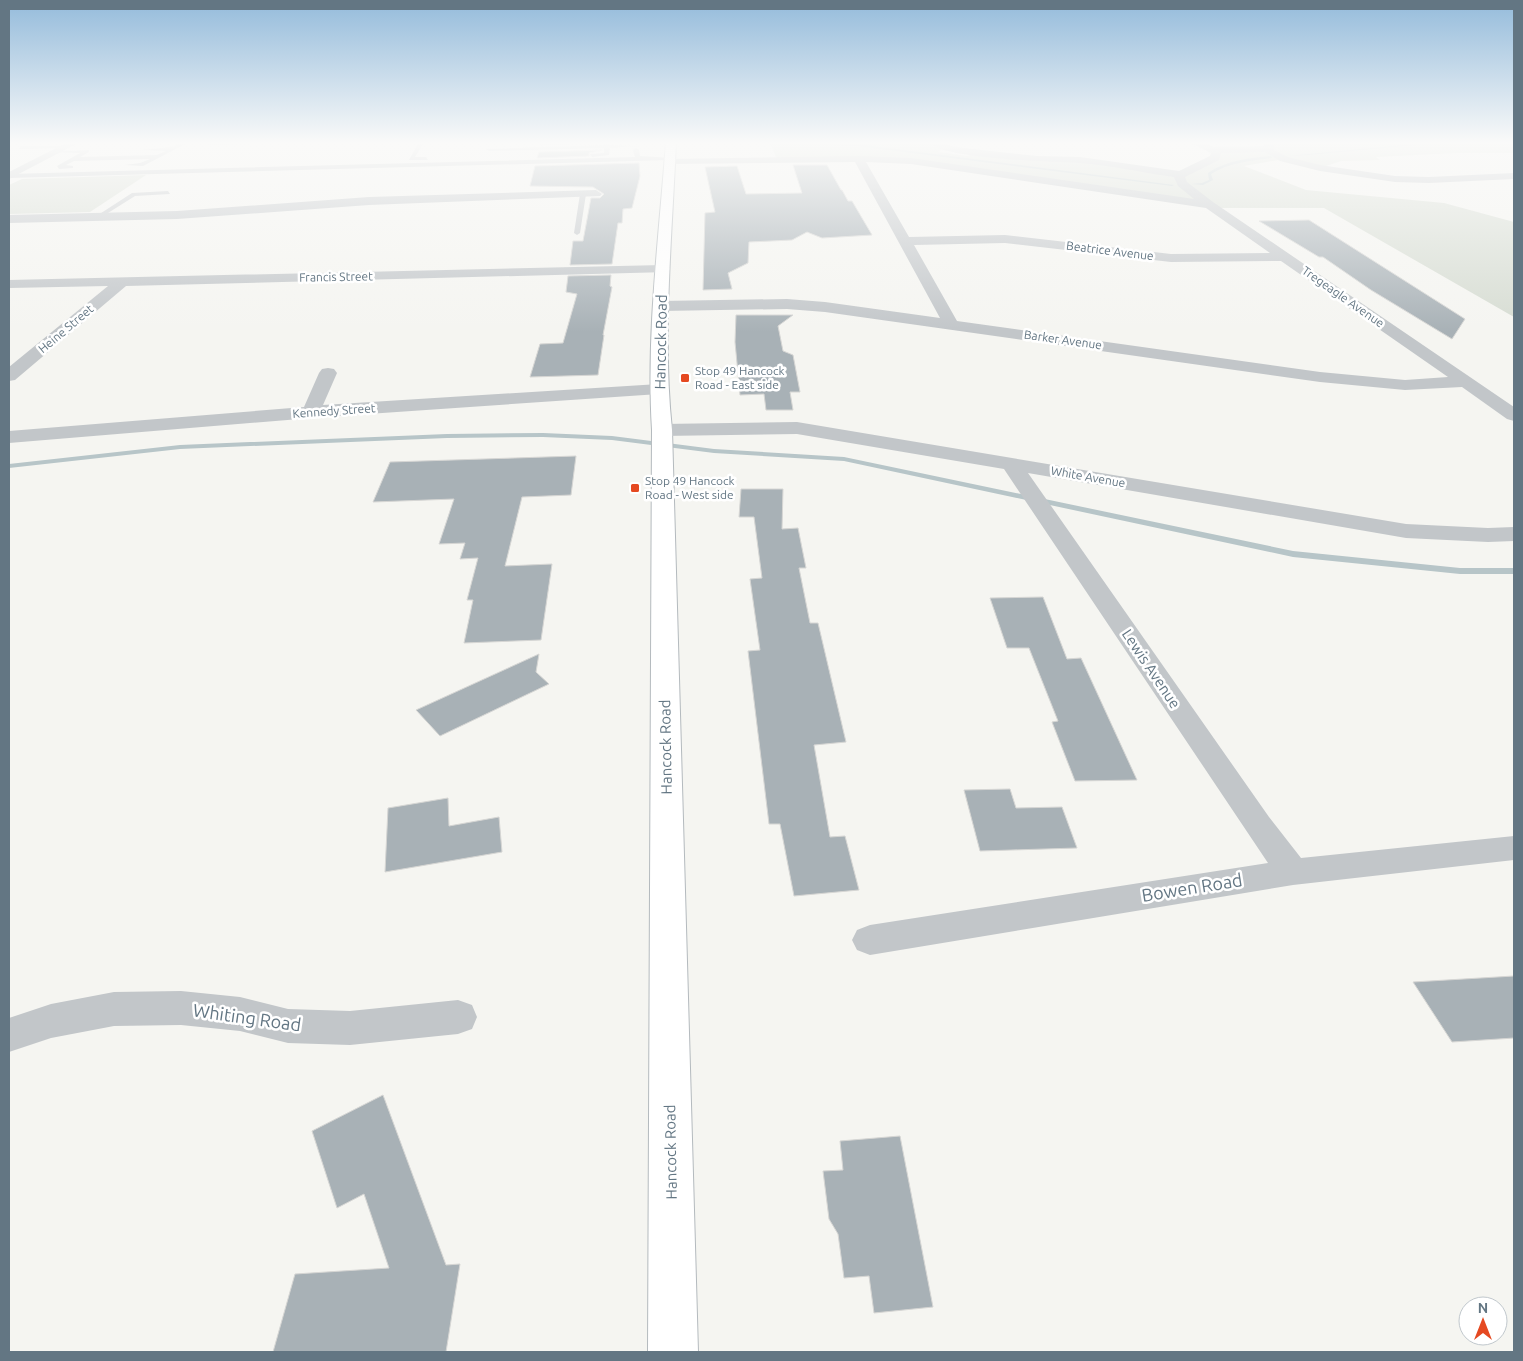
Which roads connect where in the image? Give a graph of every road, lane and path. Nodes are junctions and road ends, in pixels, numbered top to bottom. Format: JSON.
{"nodes":[{"id":1,"x":116,"y":206,"type":"edge"},
{"id":2,"x":307,"y":206,"type":"edge"},
{"id":3,"x":581,"y":206,"type":"edge"},
{"id":4,"x":666,"y":206,"type":"edge"},
{"id":5,"x":886,"y":206,"type":"edge"},
{"id":6,"x":1211,"y":206,"type":"edge"},
{"id":7,"x":98,"y":217,"type":"junction"},
{"id":8,"x":9,"y":219,"type":"edge"},
{"id":9,"x":577,"y":233,"type":"dead end"},
{"id":10,"x":906,"y":241,"type":"junction"},
{"id":11,"x":1284,"y":256,"type":"junction"},
{"id":12,"x":663,"y":269,"type":"junction"},
{"id":13,"x":123,"y":281,"type":"junction"},
{"id":14,"x":9,"y":284,"type":"edge"},
{"id":15,"x":661,"y":306,"type":"junction"},
{"id":16,"x":951,"y":324,"type":"junction"},
{"id":17,"x":328,"y":373,"type":"dead end"},
{"id":18,"x":9,"y":376,"type":"edge"},
{"id":19,"x":1465,"y":382,"type":"junction"},
{"id":20,"x":659,"y":389,"type":"junction"},
{"id":21,"x":311,"y":412,"type":"junction"},
{"id":22,"x":1514,"y":414,"type":"edge"},
{"id":23,"x":9,"y":437,"type":"edge"},
{"id":24,"x":662,"y":440,"type":"junction"},
{"id":25,"x":1011,"y":464,"type":"junction"},
{"id":26,"x":1514,"y":534,"type":"edge"},
{"id":27,"x":1514,"y":848,"type":"edge"},
{"id":28,"x":1293,"y":872,"type":"junction"},
{"id":29,"x":870,"y":940,"type":"dead end"},
{"id":30,"x":458,"y":1017,"type":"dead end"},
{"id":31,"x":9,"y":1035,"type":"edge"},
{"id":32,"x":673,"y":1352,"type":"edge"}],
"edges":[{"from":1,"to":7,"type":"lane"},
{"from":2,"to":7,"type":"street"},
{"from":3,"to":9,"type":"lane"},
{"from":4,"to":12,"type":"main road","name":"Hancock Road"},
{"from":5,"to":10,"type":"street"},
{"from":6,"to":11,"type":"street","name":"Tregeagle Avenue"},
{"from":7,"to":8,"type":"street"},
{"from":10,"to":11,"type":"street","name":"Beatrice Avenue"},
{"from":10,"to":16,"type":"street"},
{"from":11,"to":19,"type":"street","name":"Tregeagle Avenue"},
{"from":12,"to":13,"type":"street","name":"Francis Street"},
{"from":12,"to":15,"type":"main road","name":"Hancock Road"},
{"from":13,"to":14,"type":"street","name":"Francis Street"},
{"from":13,"to":18,"type":"street","name":"Heine Street"},
{"from":15,"to":16,"type":"street","name":"Barker Avenue"},
{"from":15,"to":20,"type":"main road","name":"Hancock Road"},
{"from":16,"to":19,"type":"street","name":"Barker Avenue"},
{"from":17,"to":21,"type":"street"},
{"from":19,"to":22,"type":"street","name":"Tregeagle Avenue"},
{"from":20,"to":21,"type":"street","name":"Kennedy Street"},
{"from":20,"to":24,"type":"main road","name":"Hancock Road"},
{"from":21,"to":23,"type":"street","name":"Kennedy Street"},
{"from":24,"to":25,"type":"street","name":"White Avenue"},
{"from":24,"to":32,"type":"main road","name":"Hancock Road"},
{"from":25,"to":26,"type":"street","name":"White Avenue"},
{"from":25,"to":28,"type":"street","name":"Lewis Avenue"},
{"from":27,"to":28,"type":"street","name":"Bowen Road"},
{"from":28,"to":29,"type":"street","name":"Bowen Road"},
{"from":30,"to":31,"type":"street","name":"Whiting Road"}]}
